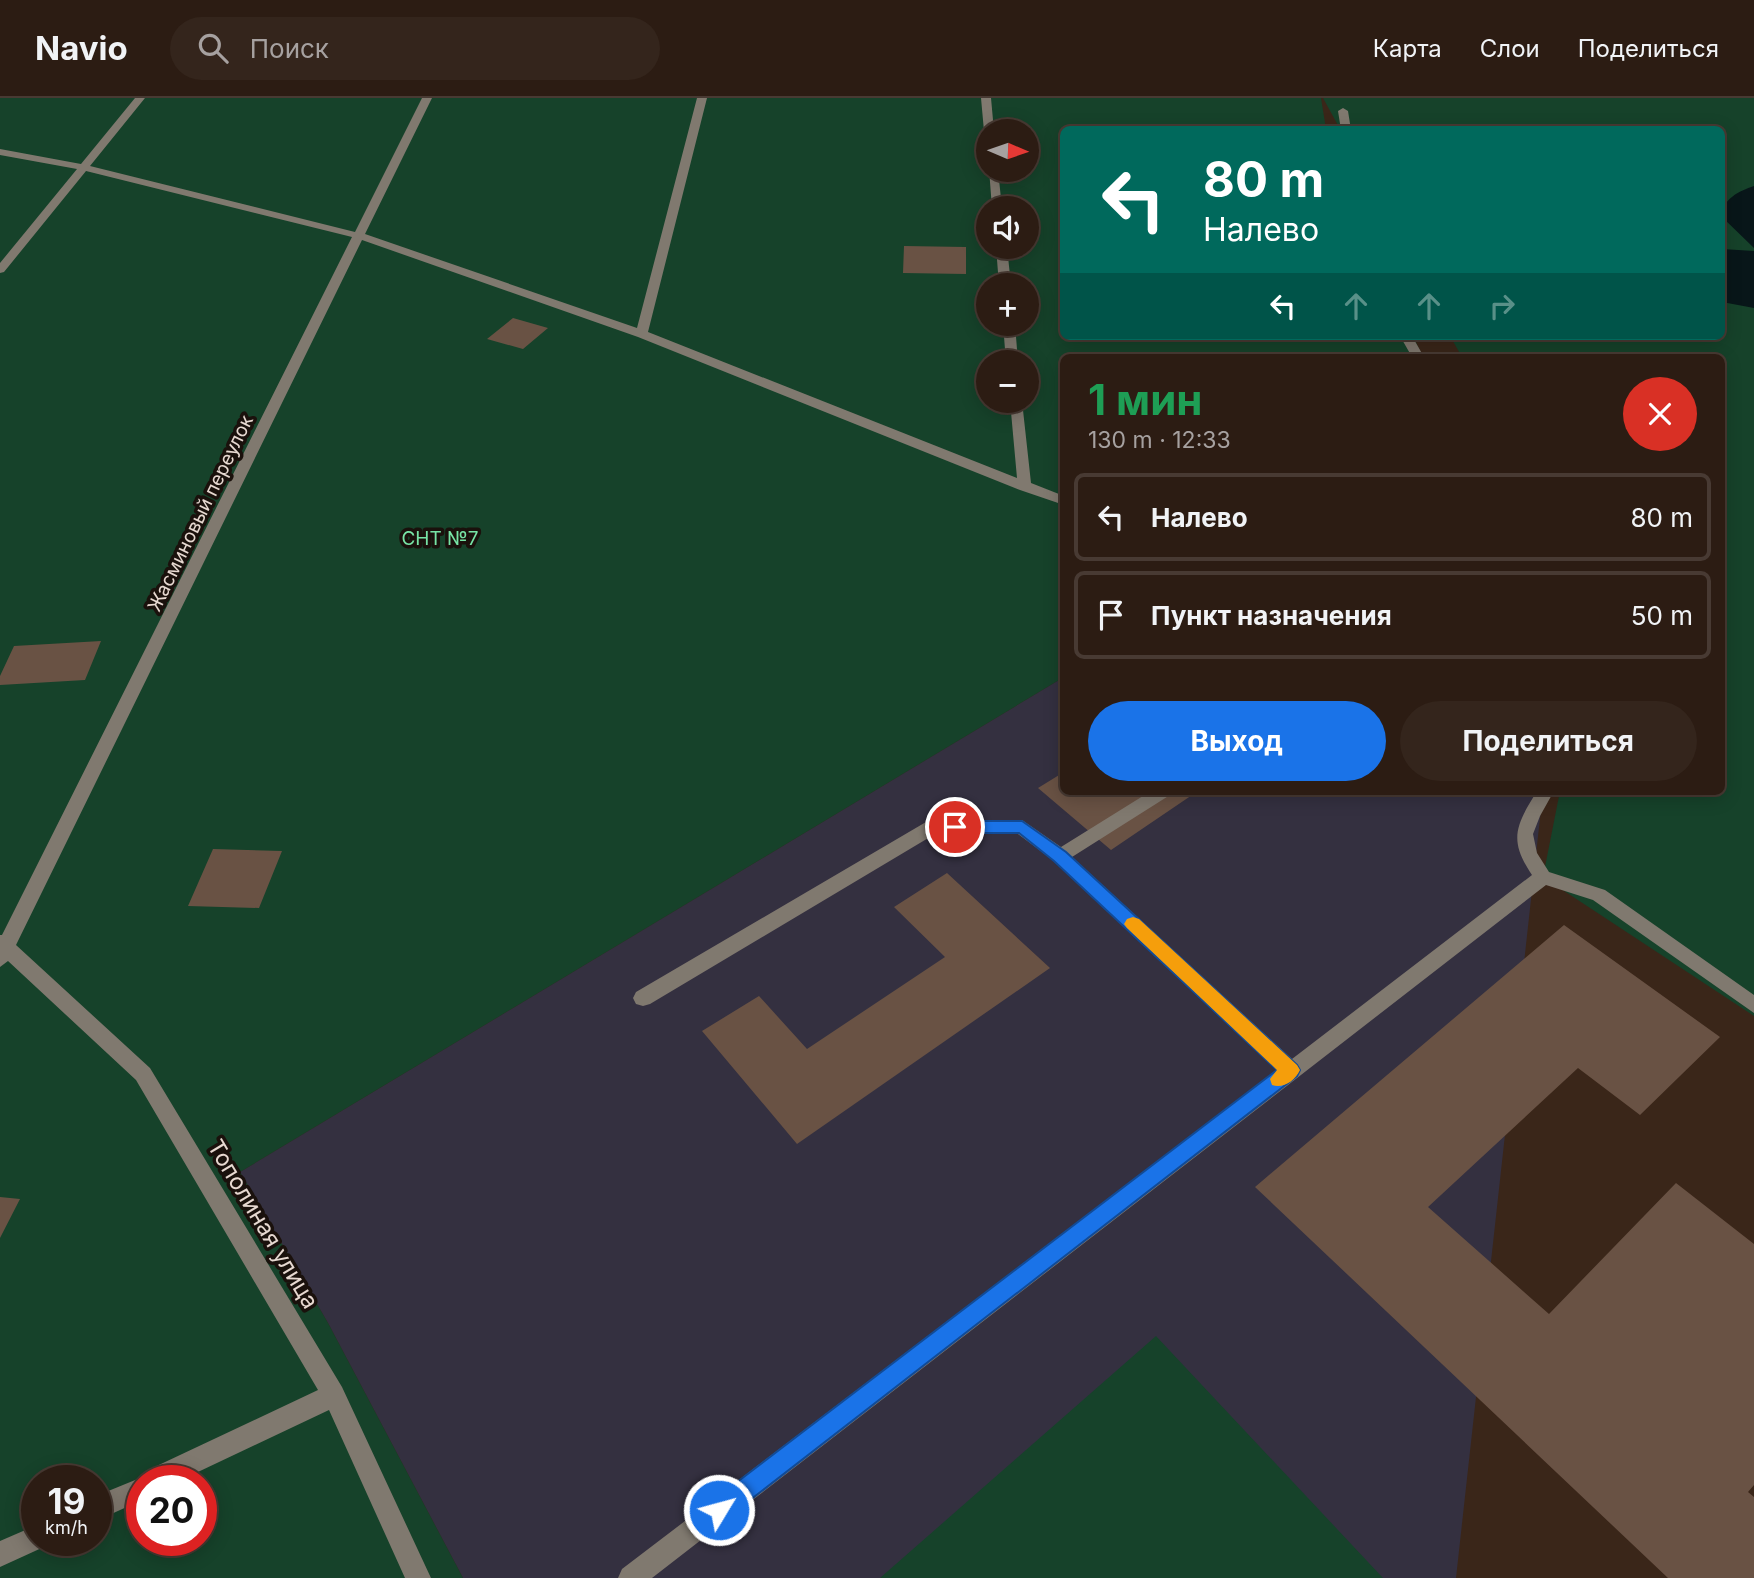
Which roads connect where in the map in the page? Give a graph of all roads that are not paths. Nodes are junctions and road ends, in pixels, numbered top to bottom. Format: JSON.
{"nodes":[{"id":1,"x":140,"y":98,"type":"edge"},
{"id":2,"x":427,"y":98,"type":"edge"},
{"id":3,"x":702,"y":98,"type":"edge"},
{"id":4,"x":986,"y":98,"type":"edge"},
{"id":5,"x":1343,"y":111,"type":"dead end"},
{"id":6,"x":988,"y":119,"type":"edge"},
{"id":7,"x":1345,"y":126,"type":"edge"},
{"id":8,"x":0,"y":152,"type":"edge"},
{"id":9,"x":82,"y":167,"type":"junction"},
{"id":10,"x":360,"y":236,"type":"junction"},
{"id":11,"x":0,"y":270,"type":"edge"},
{"id":12,"x":642,"y":334,"type":"junction"},
{"id":13,"x":1017,"y":413,"type":"edge"},
{"id":14,"x":1025,"y":487,"type":"junction"},
{"id":15,"x":1060,"y":500,"type":"edge"},
{"id":16,"x":1158,"y":795,"type":"edge"},
{"id":17,"x":1543,"y":795,"type":"edge"},
{"id":18,"x":1060,"y":856,"type":"junction"},
{"id":19,"x":1543,"y":877,"type":"junction"},
{"id":20,"x":2,"y":949,"type":"edge"},
{"id":21,"x":643,"y":998,"type":"dead end"},
{"id":22,"x":1754,"y":1005,"type":"edge"},
{"id":23,"x":1290,"y":1070,"type":"junction"},
{"id":24,"x":334,"y":1395,"type":"junction"},
{"id":25,"x":187,"y":1465,"type":"edge"},
{"id":26,"x":21,"y":1545,"type":"edge"},
{"id":27,"x":0,"y":1555,"type":"edge"},
{"id":28,"x":418,"y":1578,"type":"edge"},
{"id":29,"x":631,"y":1578,"type":"edge"}],
"edges":[{"from":1,"to":9,"type":"street"},
{"from":2,"to":10,"type":"street","name":"Жасминовый переулок"},
{"from":3,"to":12,"type":"street"},
{"from":4,"to":6,"type":"street"},
{"from":5,"to":7,"type":"street"},
{"from":8,"to":9,"type":"street"},
{"from":9,"to":10,"type":"street"},
{"from":9,"to":11,"type":"street"},
{"from":10,"to":12,"type":"street"},
{"from":10,"to":20,"type":"street","name":"Жасминовый переулок"},
{"from":12,"to":14,"type":"street"},
{"from":13,"to":14,"type":"street"},
{"from":14,"to":15,"type":"street"},
{"from":16,"to":18,"type":"street"},
{"from":17,"to":19,"type":"street"},
{"from":18,"to":21,"type":"street"},
{"from":18,"to":23,"type":"street"},
{"from":19,"to":22,"type":"street"},
{"from":19,"to":23,"type":"street"},
{"from":20,"to":24,"type":"street","name":"Тополиная улица"},
{"from":23,"to":29,"type":"street"},
{"from":24,"to":25,"type":"street"},
{"from":24,"to":28,"type":"street","name":"Тополиная улица"},
{"from":26,"to":27,"type":"street"}]}
